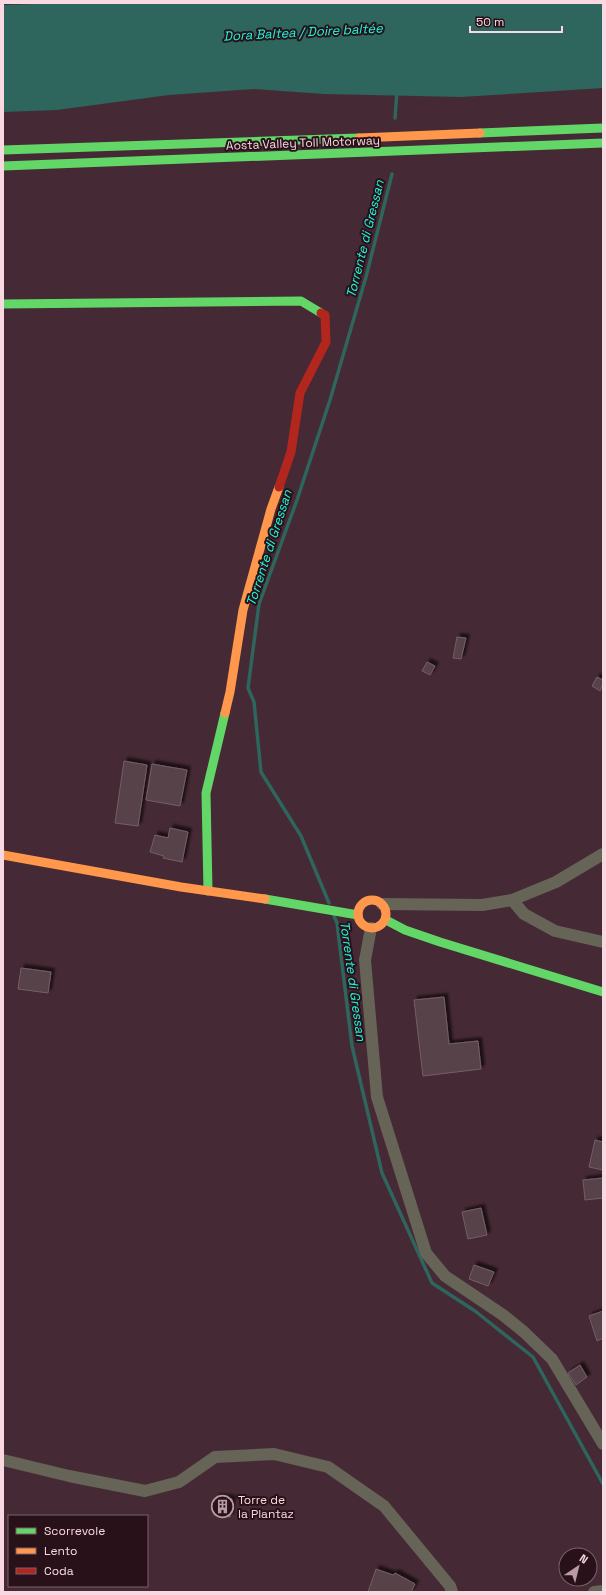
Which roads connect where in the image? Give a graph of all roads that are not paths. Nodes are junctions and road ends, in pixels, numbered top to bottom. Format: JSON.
{"nodes":[{"id":1,"x":603,"y":128,"type":"edge"},
{"id":2,"x":603,"y":143,"type":"edge"},
{"id":3,"x":3,"y":150,"type":"edge"},
{"id":4,"x":3,"y":166,"type":"edge"},
{"id":5,"x":3,"y":304,"type":"edge"},
{"id":6,"x":603,"y":854,"type":"edge"},
{"id":7,"x":3,"y":855,"type":"edge"},
{"id":8,"x":208,"y":892,"type":"junction"},
{"id":9,"x":512,"y":900,"type":"junction"},
{"id":10,"x":382,"y":904,"type":"junction"},
{"id":11,"x":358,"y":914,"type":"junction"},
{"id":12,"x":386,"y":920,"type":"junction"},
{"id":13,"x":371,"y":928,"type":"junction"},
{"id":14,"x":603,"y":942,"type":"edge"},
{"id":15,"x":603,"y":992,"type":"edge"},
{"id":16,"x":603,"y":1444,"type":"edge"},
{"id":17,"x":3,"y":1460,"type":"edge"},
{"id":18,"x":603,"y":1591,"type":"edge"},
{"id":19,"x":452,"y":1592,"type":"edge"},
{"id":20,"x":594,"y":1592,"type":"edge"}],
"edges":[{"from":1,"to":3,"type":"main road","name":"Aosta Valley Toll Motorway"},
{"from":2,"to":4,"type":"main road","name":"Aosta Valley Toll Motorway"},
{"from":5,"to":8,"type":"main road"},
{"from":6,"to":9,"type":"street"},
{"from":7,"to":8,"type":"main road"},
{"from":8,"to":11,"type":"main road"},
{"from":9,"to":10,"type":"street"},
{"from":9,"to":14,"type":"street"},
{"from":10,"to":11,"type":"main road"},
{"from":10,"to":12,"type":"main road"},
{"from":11,"to":13,"type":"main road"},
{"from":12,"to":13,"type":"main road"},
{"from":12,"to":15,"type":"main road"},
{"from":13,"to":16,"type":"street"},
{"from":17,"to":19,"type":"street"},
{"from":18,"to":20,"type":"street"}]}
